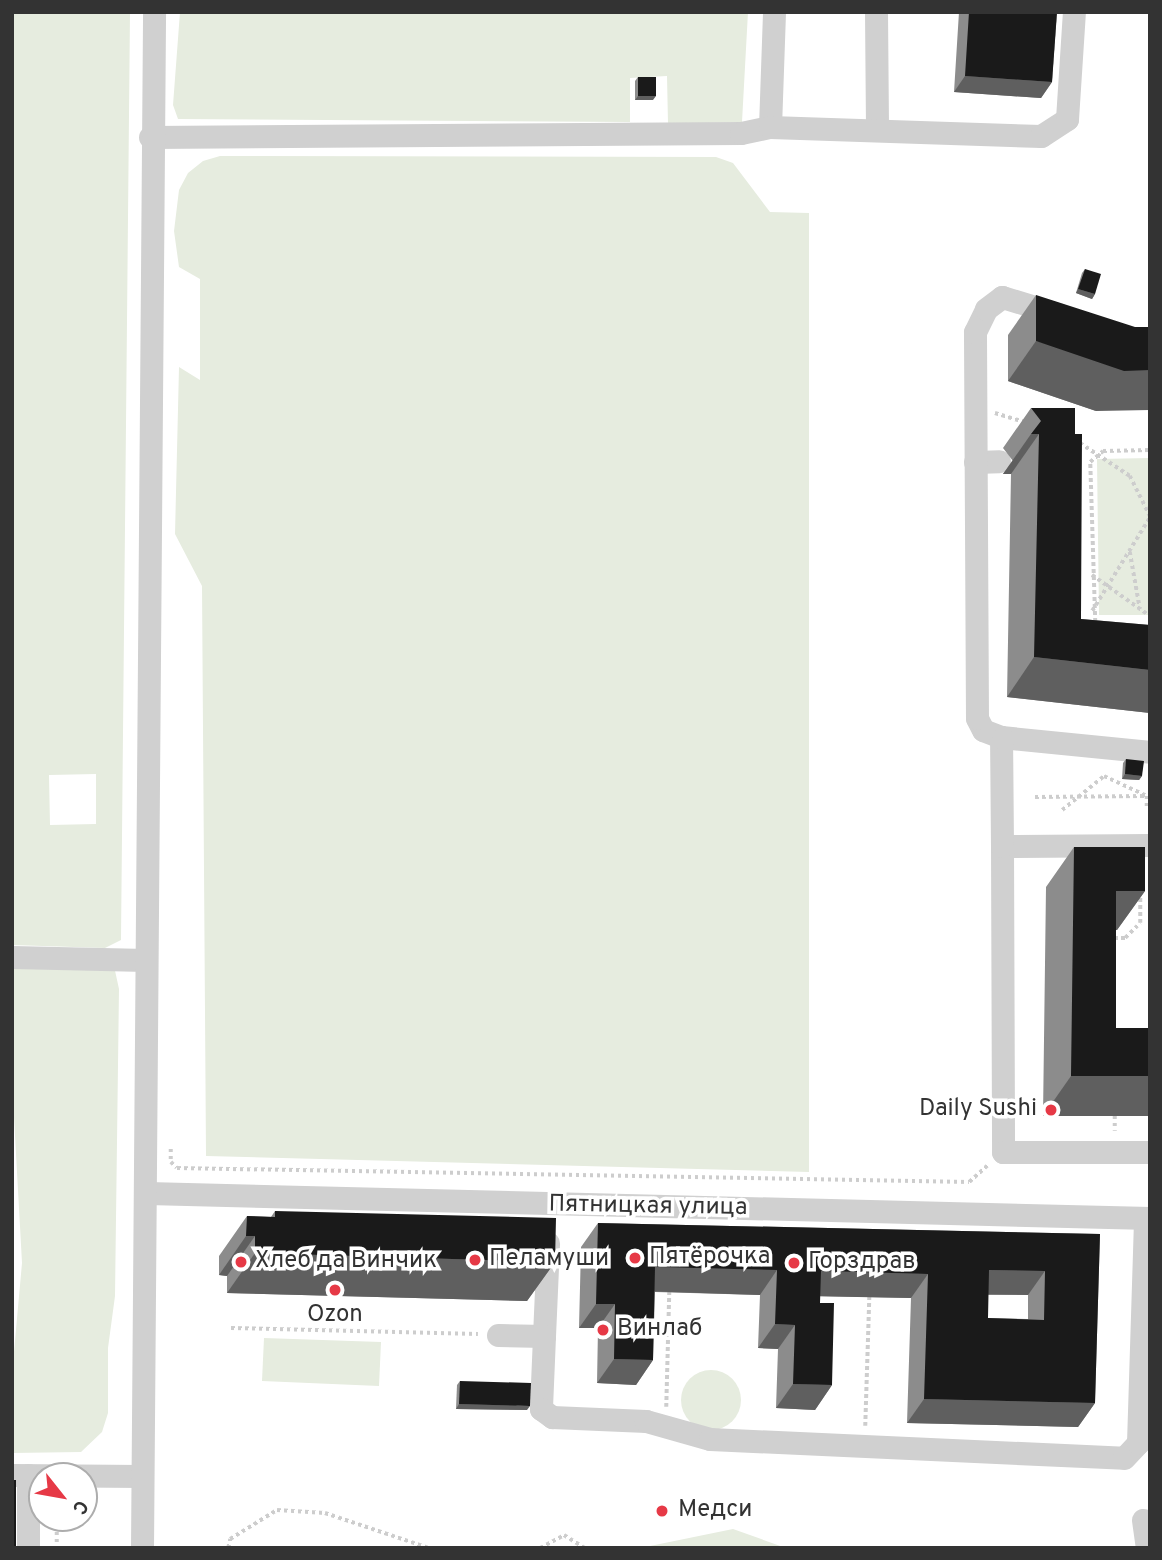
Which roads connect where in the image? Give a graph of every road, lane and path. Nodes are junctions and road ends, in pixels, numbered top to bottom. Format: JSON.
{"nodes":[{"id":1,"x":154,"y":12,"type":"edge"},
{"id":2,"x":774,"y":12,"type":"edge"},
{"id":3,"x":876,"y":12,"type":"edge"},
{"id":4,"x":1074,"y":12,"type":"edge"},
{"id":5,"x":770,"y":127,"type":"junction"},
{"id":6,"x":877,"y":128,"type":"junction"},
{"id":7,"x":150,"y":137,"type":"junction"},
{"id":8,"x":1081,"y":322,"type":"edge"},
{"id":9,"x":975,"y":414,"type":"junction"},
{"id":10,"x":1031,"y":424,"type":"dead end"},
{"id":11,"x":1076,"y":440,"type":"edge"},
{"id":12,"x":1150,"y":450,"type":"edge"},
{"id":13,"x":1096,"y":454,"type":"junction"},
{"id":14,"x":975,"y":461,"type":"junction"},
{"id":15,"x":999,"y":461,"type":"dead end"},
{"id":16,"x":1150,"y":517,"type":"edge"},
{"id":17,"x":1130,"y":550,"type":"junction"},
{"id":18,"x":1091,"y":575,"type":"junction"},
{"id":19,"x":1107,"y":586,"type":"junction"},
{"id":20,"x":1140,"y":609,"type":"junction"},
{"id":21,"x":1092,"y":612,"type":"junction"},
{"id":22,"x":1150,"y":616,"type":"edge"},
{"id":23,"x":1104,"y":628,"type":"edge"},
{"id":24,"x":1001,"y":737,"type":"junction"},
{"id":25,"x":1150,"y":752,"type":"edge"},
{"id":26,"x":1080,"y":796,"type":"junction"},
{"id":27,"x":1149,"y":796,"type":"edge"},
{"id":28,"x":1035,"y":797,"type":"dead end"},
{"id":29,"x":1147,"y":809,"type":"dead end"},
{"id":30,"x":1062,"y":810,"type":"dead end"},
{"id":31,"x":1150,"y":845,"type":"edge"},
{"id":32,"x":1002,"y":846,"type":"junction"},
{"id":33,"x":1140,"y":884,"type":"edge"},
{"id":34,"x":1100,"y":939,"type":"edge"},
{"id":35,"x":12,"y":957,"type":"edge"},
{"id":36,"x":146,"y":960,"type":"junction"},
{"id":37,"x":171,"y":1149,"type":"dead end"},
{"id":38,"x":1003,"y":1152,"type":"junction"},
{"id":39,"x":1150,"y":1152,"type":"edge"},
{"id":40,"x":147,"y":1193,"type":"junction"},
{"id":41,"x":549,"y":1204,"type":"junction"},
{"id":42,"x":1148,"y":1218,"type":"edge"},
{"id":43,"x":1147,"y":1280,"type":"edge"},
{"id":44,"x":669,"y":1292,"type":"edge"},
{"id":45,"x":869,"y":1297,"type":"edge"},
{"id":46,"x":231,"y":1328,"type":"dead end"},
{"id":47,"x":498,"y":1335,"type":"joint"},
{"id":48,"x":544,"y":1336,"type":"junction"},
{"id":49,"x":665,"y":1427,"type":"junction"},
{"id":50,"x":864,"y":1445,"type":"junction"},
{"id":51,"x":20,"y":1475,"type":"edge"},
{"id":52,"x":142,"y":1476,"type":"junction"},
{"id":53,"x":1143,"y":1520,"type":"dead end"},
{"id":54,"x":28,"y":1548,"type":"edge"},
{"id":55,"x":142,"y":1548,"type":"edge"},
{"id":56,"x":228,"y":1548,"type":"edge"},
{"id":57,"x":429,"y":1548,"type":"edge"},
{"id":58,"x":540,"y":1548,"type":"edge"},
{"id":59,"x":585,"y":1548,"type":"edge"},
{"id":60,"x":1147,"y":1548,"type":"edge"}],
"edges":[{"from":1,"to":7,"type":"street"},
{"from":2,"to":5,"type":"street"},
{"from":3,"to":6,"type":"street"},
{"from":4,"to":6,"type":"street"},
{"from":5,"to":6,"type":"street"},
{"from":5,"to":7,"type":"street"},
{"from":7,"to":36,"type":"street"},
{"from":8,"to":9,"type":"street"},
{"from":9,"to":10,"type":"path"},
{"from":9,"to":14,"type":"street"},
{"from":11,"to":13,"type":"path"},
{"from":12,"to":13,"type":"path"},
{"from":13,"to":16,"type":"path"},
{"from":13,"to":18,"type":"path"},
{"from":14,"to":15,"type":"street"},
{"from":14,"to":24,"type":"street"},
{"from":16,"to":17,"type":"path"},
{"from":17,"to":19,"type":"path"},
{"from":17,"to":20,"type":"path"},
{"from":18,"to":19,"type":"path"},
{"from":18,"to":21,"type":"path"},
{"from":19,"to":20,"type":"path"},
{"from":19,"to":21,"type":"path"},
{"from":20,"to":22,"type":"path"},
{"from":21,"to":23,"type":"path"},
{"from":24,"to":25,"type":"street"},
{"from":24,"to":32,"type":"street"},
{"from":26,"to":27,"type":"path"},
{"from":26,"to":27,"type":"path"},
{"from":26,"to":28,"type":"path"},
{"from":26,"to":30,"type":"path"},
{"from":27,"to":29,"type":"path"},
{"from":31,"to":32,"type":"street"},
{"from":32,"to":38,"type":"street"},
{"from":33,"to":34,"type":"path"},
{"from":35,"to":36,"type":"street"},
{"from":36,"to":40,"type":"street"},
{"from":37,"to":38,"type":"path"},
{"from":38,"to":39,"type":"street"},
{"from":40,"to":41,"type":"street","name":"Пятницкая улица"},
{"from":40,"to":52,"type":"street"},
{"from":41,"to":42,"type":"street","name":"Пятницкая улица"},
{"from":41,"to":48,"type":"street"},
{"from":42,"to":43,"type":"street"},
{"from":43,"to":50,"type":"street"},
{"from":44,"to":49,"type":"path"},
{"from":45,"to":50,"type":"path"},
{"from":46,"to":47,"type":"path"},
{"from":47,"to":48,"type":"street"},
{"from":48,"to":49,"type":"street"},
{"from":49,"to":50,"type":"street"},
{"from":51,"to":52,"type":"street"},
{"from":51,"to":54,"type":"street"},
{"from":52,"to":55,"type":"street"},
{"from":53,"to":60,"type":"street"},
{"from":56,"to":57,"type":"path"},
{"from":58,"to":59,"type":"path"}]}
